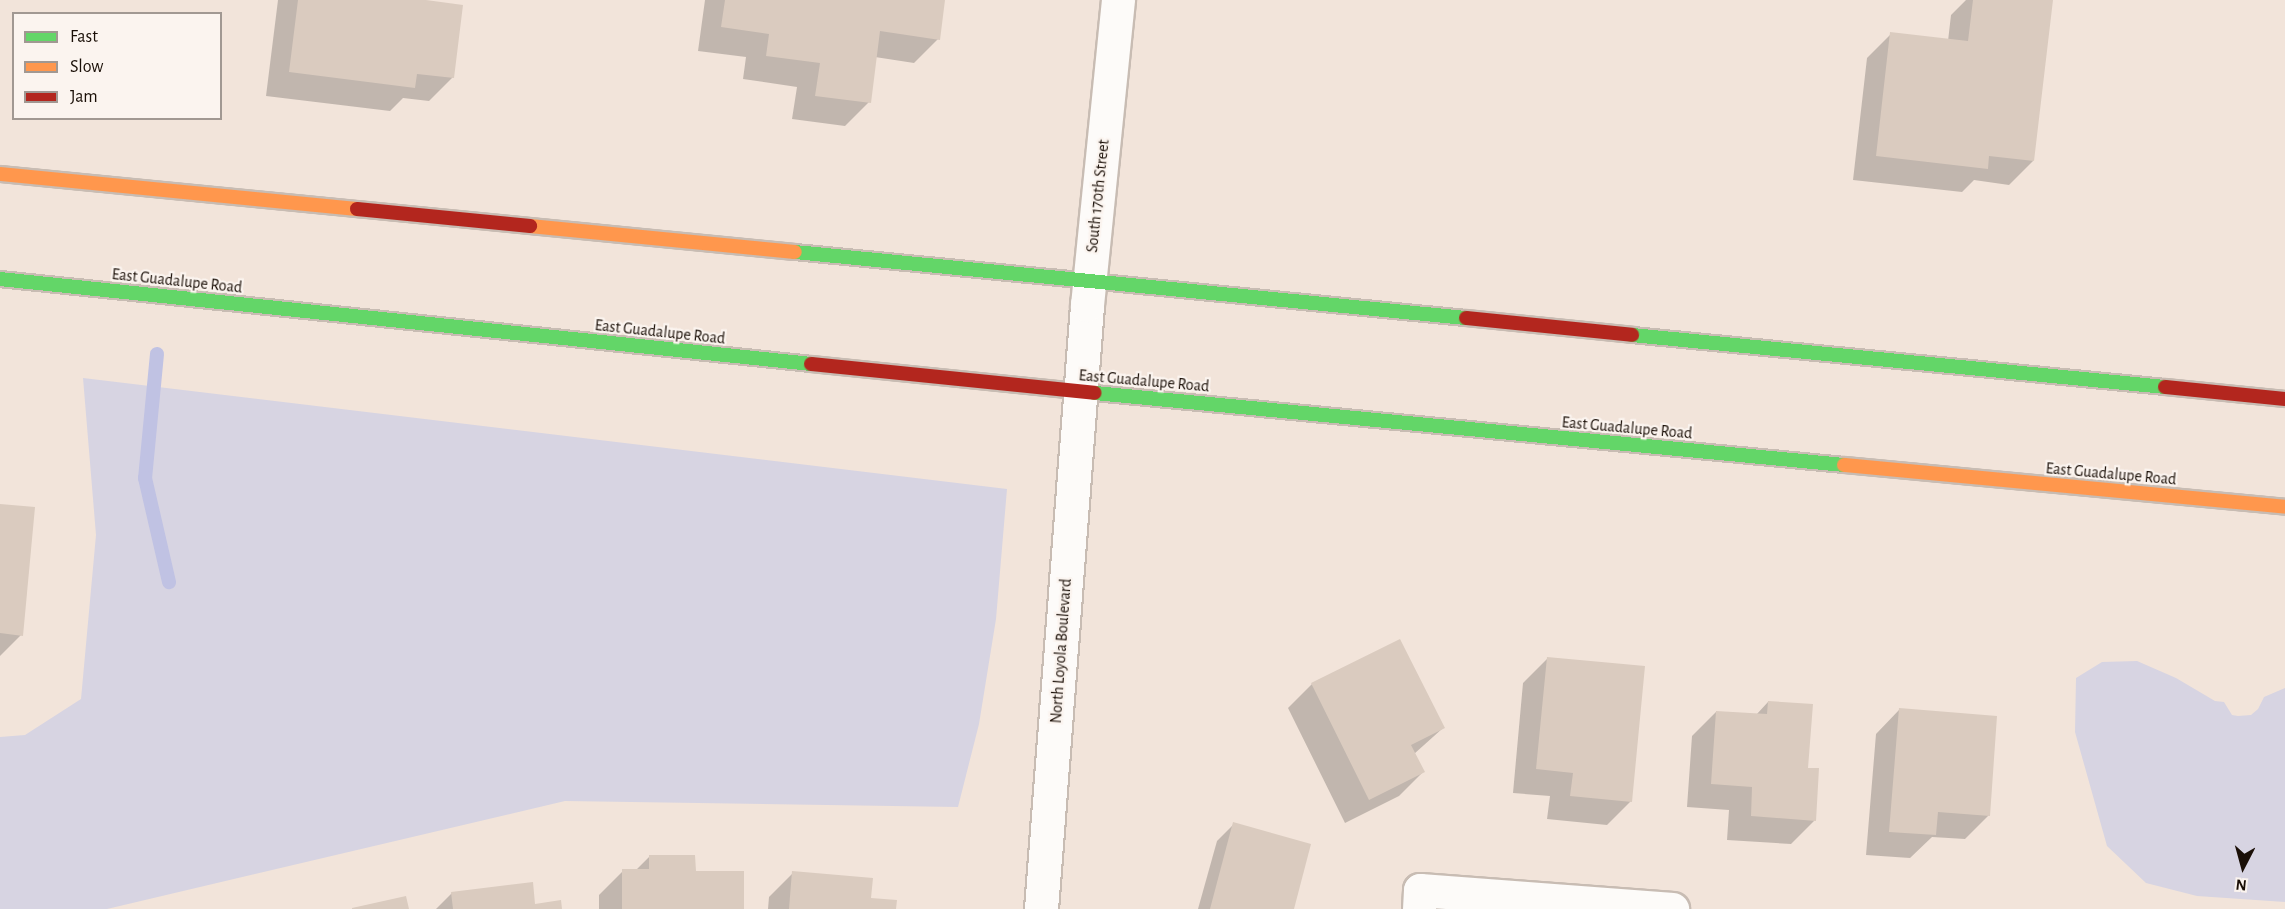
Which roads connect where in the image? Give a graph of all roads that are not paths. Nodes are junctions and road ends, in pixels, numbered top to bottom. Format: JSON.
{"nodes":[{"id":1,"x":1118,"y":0,"type":"edge"},
{"id":2,"x":0,"y":174,"type":"edge"},
{"id":3,"x":0,"y":279,"type":"edge"},
{"id":4,"x":1089,"y":282,"type":"junction"},
{"id":5,"x":1081,"y":392,"type":"junction"},
{"id":6,"x":2285,"y":399,"type":"edge"},
{"id":7,"x":2285,"y":507,"type":"edge"},
{"id":8,"x":1420,"y":899,"type":"edge"},
{"id":9,"x":1041,"y":909,"type":"edge"},
{"id":10,"x":1672,"y":909,"type":"edge"}],
"edges":[{"from":1,"to":4,"type":"street","name":"South 170th Street"},
{"from":2,"to":4,"type":"street"},
{"from":3,"to":5,"type":"street","name":"East Guadalupe Road"},
{"from":4,"to":5,"type":"street","name":"South 170th Street"},
{"from":4,"to":6,"type":"street"},
{"from":5,"to":7,"type":"street","name":"East Guadalupe Road"},
{"from":5,"to":9,"type":"street","name":"North Loyola Boulevard"},
{"from":8,"to":10,"type":"street"}]}
